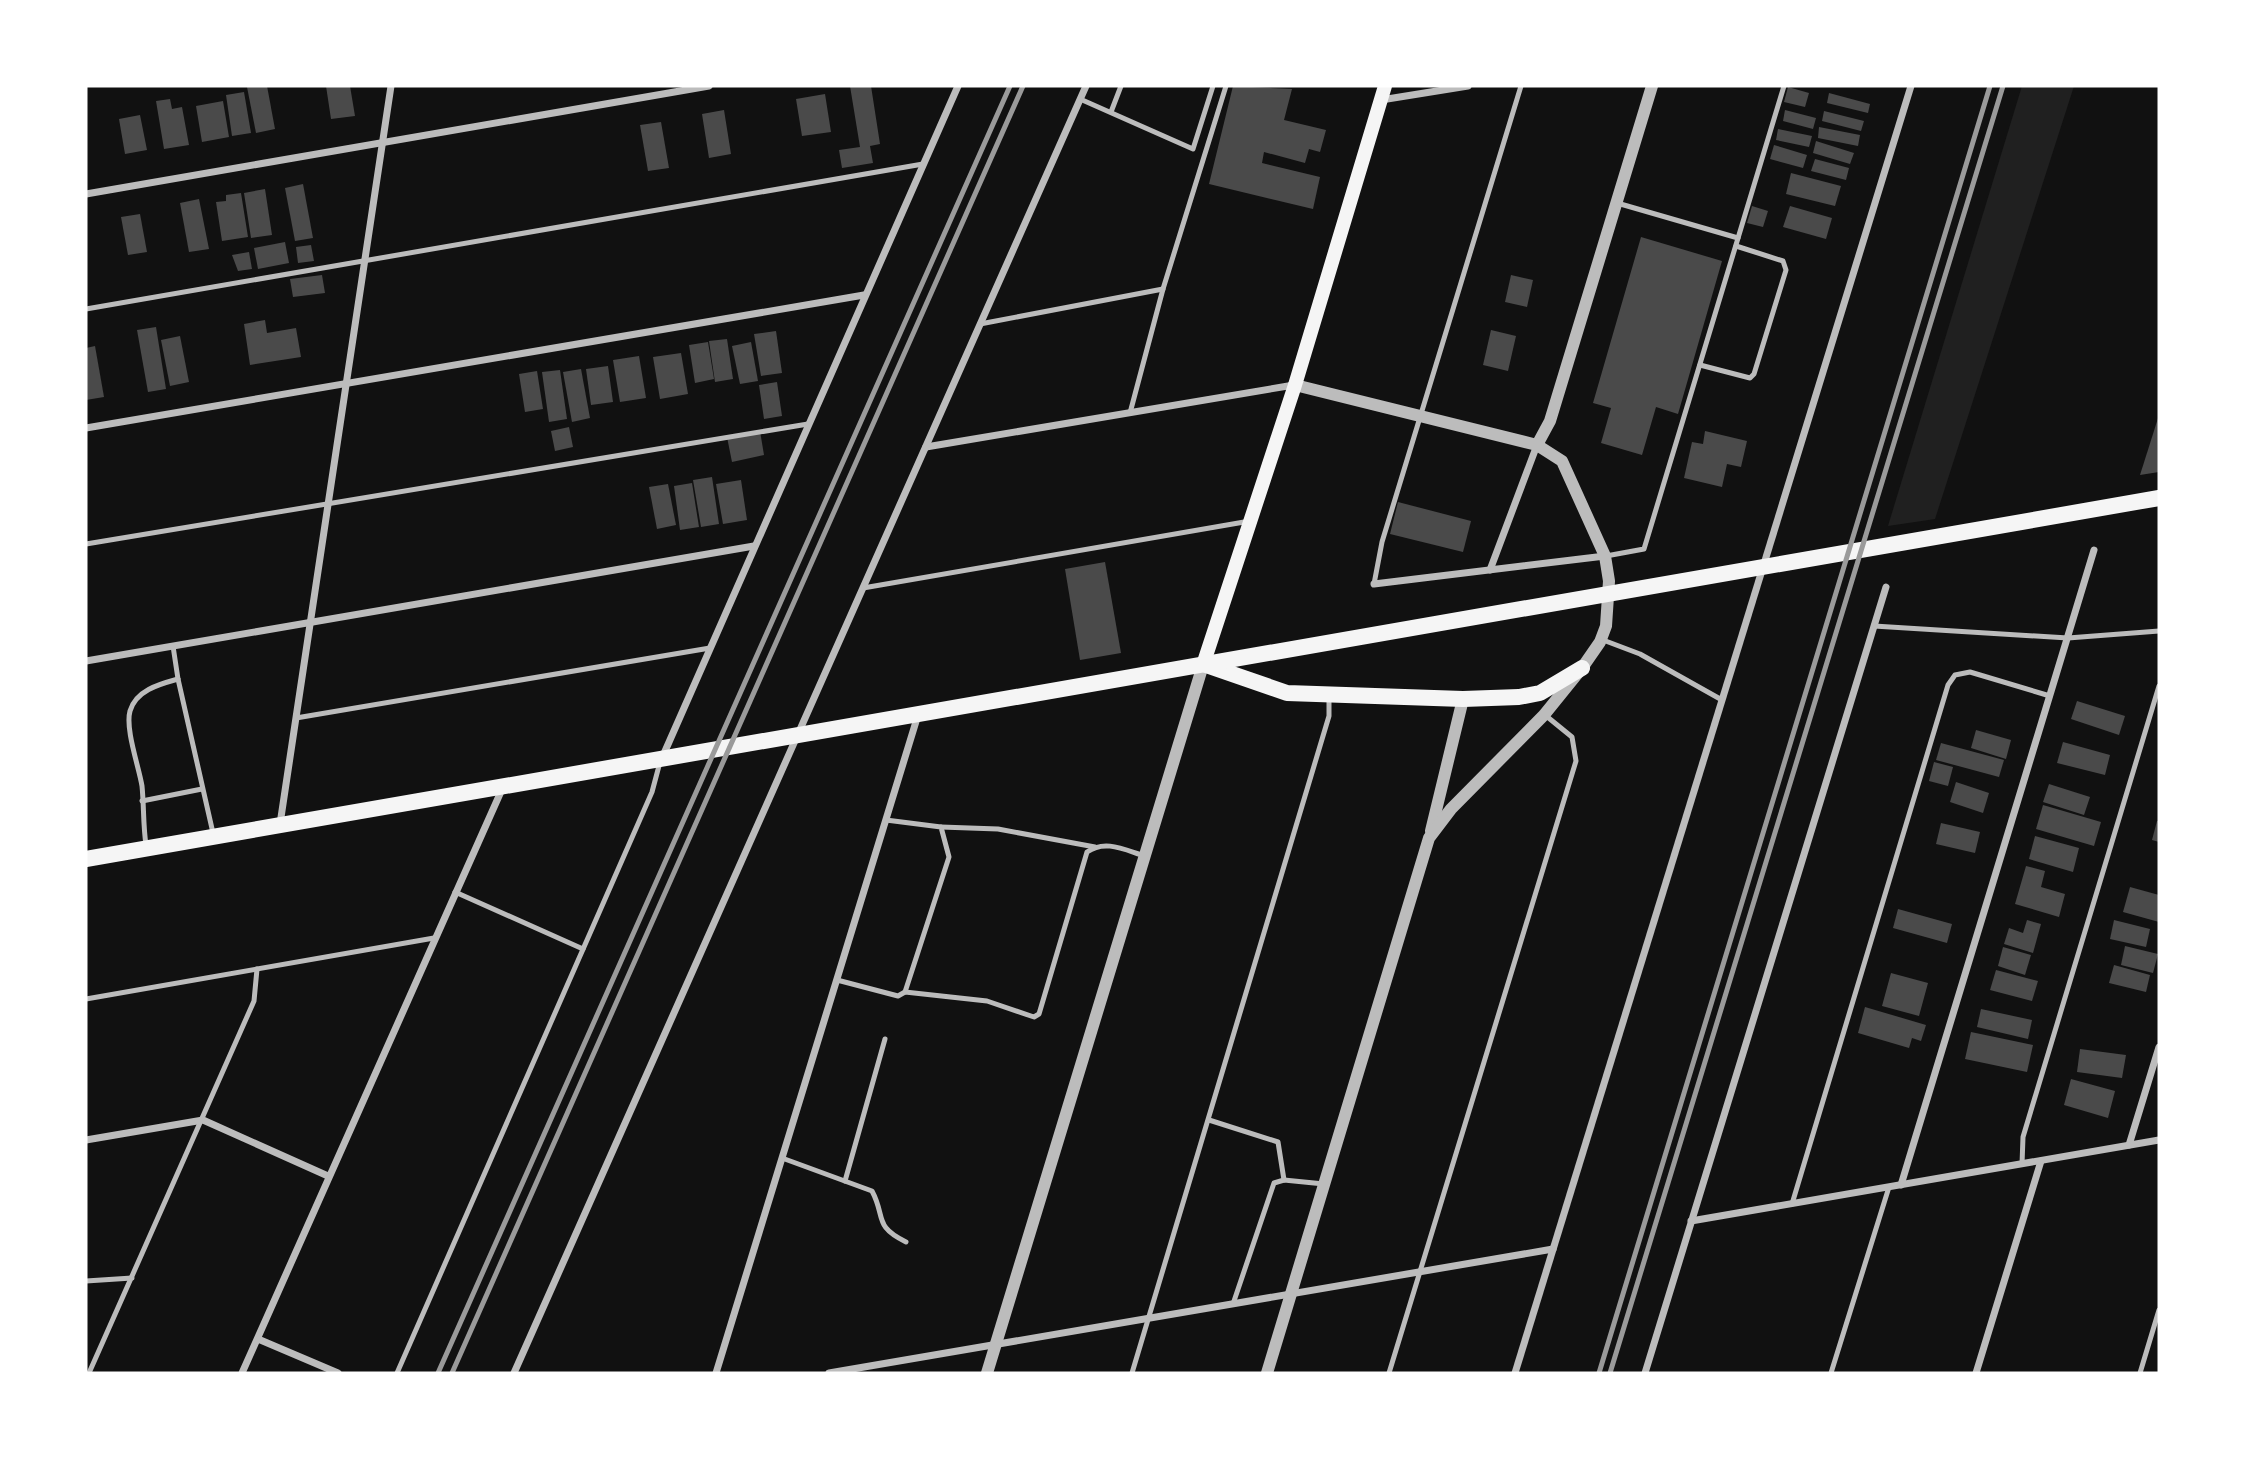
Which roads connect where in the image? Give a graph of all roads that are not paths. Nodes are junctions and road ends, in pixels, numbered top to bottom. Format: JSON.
{"nodes":[{"id":1,"x":391,"y":86,"type":"edge"},
{"id":2,"x":709,"y":86,"type":"edge"},
{"id":3,"x":958,"y":86,"type":"edge"},
{"id":4,"x":1086,"y":86,"type":"edge"},
{"id":5,"x":1121,"y":86,"type":"edge"},
{"id":6,"x":1213,"y":86,"type":"edge"},
{"id":7,"x":1226,"y":86,"type":"edge"},
{"id":8,"x":1384,"y":86,"type":"edge"},
{"id":9,"x":1468,"y":86,"type":"edge"},
{"id":10,"x":1521,"y":86,"type":"edge"},
{"id":11,"x":1652,"y":86,"type":"edge"},
{"id":12,"x":1784,"y":86,"type":"edge"},
{"id":13,"x":1911,"y":86,"type":"edge"},
{"id":14,"x":1080,"y":99,"type":"junction"},
{"id":15,"x":1380,"y":100,"type":"junction"},
{"id":16,"x":1111,"y":112,"type":"junction"},
{"id":17,"x":382,"y":142,"type":"junction"},
{"id":18,"x":1193,"y":149,"type":"junction"},
{"id":19,"x":1205,"y":155,"type":"junction"},
{"id":20,"x":923,"y":164,"type":"junction"},
{"id":21,"x":86,"y":194,"type":"edge"},
{"id":22,"x":1616,"y":203,"type":"junction"},
{"id":23,"x":1738,"y":238,"type":"junction"},
{"id":24,"x":1736,"y":246,"type":"junction"},
{"id":25,"x":364,"y":261,"type":"junction"},
{"id":26,"x":1163,"y":289,"type":"junction"},
{"id":27,"x":864,"y":295,"type":"junction"},
{"id":28,"x":86,"y":309,"type":"edge"},
{"id":29,"x":980,"y":324,"type":"junction"},
{"id":30,"x":1700,"y":365,"type":"junction"},
{"id":31,"x":346,"y":382,"type":"junction"},
{"id":32,"x":1295,"y":385,"type":"junction"},
{"id":33,"x":1130,"y":413,"type":"junction"},
{"id":34,"x":1421,"y":416,"type":"junction"},
{"id":35,"x":808,"y":424,"type":"junction"},
{"id":36,"x":86,"y":428,"type":"edge"},
{"id":37,"x":1537,"y":445,"type":"junction"},
{"id":38,"x":926,"y":447,"type":"junction"},
{"id":39,"x":2159,"y":498,"type":"edge"},
{"id":40,"x":328,"y":502,"type":"junction"},
{"id":41,"x":1250,"y":521,"type":"junction"},
{"id":42,"x":86,"y":544,"type":"edge"},
{"id":43,"x":754,"y":546,"type":"junction"},
{"id":44,"x":2094,"y":550,"type":"dead end"},
{"id":45,"x":1605,"y":556,"type":"junction"},
{"id":46,"x":1490,"y":570,"type":"junction"},
{"id":47,"x":1374,"y":583,"type":"joint"},
{"id":48,"x":1886,"y":587,"type":"dead end"},
{"id":49,"x":863,"y":588,"type":"junction"},
{"id":50,"x":311,"y":622,"type":"junction"},
{"id":51,"x":1874,"y":626,"type":"junction"},
{"id":52,"x":2159,"y":631,"type":"edge"},
{"id":53,"x":2068,"y":638,"type":"junction"},
{"id":54,"x":1601,"y":639,"type":"junction"},
{"id":55,"x":173,"y":646,"type":"junction"},
{"id":56,"x":710,"y":648,"type":"junction"},
{"id":57,"x":86,"y":662,"type":"edge"},
{"id":58,"x":1203,"y":664,"type":"junction"},
{"id":59,"x":1582,"y":668,"type":"junction"},
{"id":60,"x":178,"y":679,"type":"junction"},
{"id":61,"x":2159,"y":685,"type":"edge"},
{"id":62,"x":1329,"y":694,"type":"junction"},
{"id":63,"x":2050,"y":696,"type":"junction"},
{"id":64,"x":1463,"y":699,"type":"junction"},
{"id":65,"x":1722,"y":700,"type":"junction"},
{"id":66,"x":918,"y":714,"type":"junction"},
{"id":67,"x":1544,"y":715,"type":"junction"},
{"id":68,"x":296,"y":718,"type":"junction"},
{"id":69,"x":798,"y":735,"type":"junction"},
{"id":70,"x":661,"y":759,"type":"junction"},
{"id":71,"x":503,"y":786,"type":"junction"},
{"id":72,"x":202,"y":789,"type":"junction"},
{"id":73,"x":142,"y":801,"type":"junction"},
{"id":74,"x":886,"y":820,"type":"junction"},
{"id":75,"x":280,"y":825,"type":"junction"},
{"id":76,"x":941,"y":827,"type":"junction"},
{"id":77,"x":214,"y":836,"type":"junction"},
{"id":78,"x":1429,"y":838,"type":"junction"},
{"id":79,"x":1095,"y":847,"type":"junction"},
{"id":80,"x":146,"y":848,"type":"junction"},
{"id":81,"x":1145,"y":856,"type":"junction"},
{"id":82,"x":86,"y":859,"type":"edge"},
{"id":83,"x":455,"y":892,"type":"junction"},
{"id":84,"x":434,"y":939,"type":"junction"},
{"id":85,"x":583,"y":949,"type":"junction"},
{"id":86,"x":257,"y":969,"type":"junction"},
{"id":87,"x":837,"y":980,"type":"junction"},
{"id":88,"x":905,"y":992,"type":"junction"},
{"id":89,"x":86,"y":999,"type":"edge"},
{"id":90,"x":885,"y":1040,"type":"dead end"},
{"id":91,"x":2159,"y":1047,"type":"edge"},
{"id":92,"x":204,"y":1120,"type":"junction"},
{"id":93,"x":1209,"y":1120,"type":"junction"},
{"id":94,"x":86,"y":1140,"type":"edge"},
{"id":95,"x":2159,"y":1140,"type":"edge"},
{"id":96,"x":2129,"y":1145,"type":"junction"},
{"id":97,"x":782,"y":1158,"type":"junction"},
{"id":98,"x":2041,"y":1161,"type":"junction"},
{"id":99,"x":2022,"y":1164,"type":"junction"},
{"id":100,"x":328,"y":1176,"type":"junction"},
{"id":101,"x":1284,"y":1180,"type":"junction"},
{"id":102,"x":845,"y":1181,"type":"junction"},
{"id":103,"x":1324,"y":1185,"type":"junction"},
{"id":104,"x":1901,"y":1185,"type":"junction"},
{"id":105,"x":1889,"y":1187,"type":"junction"},
{"id":106,"x":1792,"y":1204,"type":"junction"},
{"id":107,"x":1691,"y":1221,"type":"junction"},
{"id":108,"x":906,"y":1241,"type":"dead end"},
{"id":109,"x":1553,"y":1249,"type":"junction"},
{"id":110,"x":1419,"y":1272,"type":"junction"},
{"id":111,"x":132,"y":1278,"type":"junction"},
{"id":112,"x":86,"y":1281,"type":"edge"},
{"id":113,"x":1291,"y":1294,"type":"junction"},
{"id":114,"x":1233,"y":1304,"type":"junction"},
{"id":115,"x":2159,"y":1310,"type":"edge"},
{"id":116,"x":1149,"y":1318,"type":"junction"},
{"id":117,"x":258,"y":1339,"type":"junction"},
{"id":118,"x":996,"y":1345,"type":"junction"},
{"id":119,"x":842,"y":1372,"type":"edge"},
{"id":120,"x":89,"y":1373,"type":"edge"},
{"id":121,"x":242,"y":1373,"type":"edge"},
{"id":122,"x":338,"y":1373,"type":"edge"},
{"id":123,"x":397,"y":1373,"type":"edge"},
{"id":124,"x":514,"y":1373,"type":"edge"},
{"id":125,"x":716,"y":1373,"type":"edge"},
{"id":126,"x":829,"y":1373,"type":"edge"},
{"id":127,"x":987,"y":1373,"type":"edge"},
{"id":128,"x":1132,"y":1373,"type":"edge"},
{"id":129,"x":1267,"y":1373,"type":"edge"},
{"id":130,"x":1389,"y":1373,"type":"edge"},
{"id":131,"x":1515,"y":1373,"type":"edge"},
{"id":132,"x":1645,"y":1373,"type":"edge"},
{"id":133,"x":1831,"y":1373,"type":"edge"},
{"id":134,"x":1976,"y":1373,"type":"edge"},
{"id":135,"x":2140,"y":1373,"type":"edge"}],
"edges":[{"from":1,"to":17,"type":"street"},
{"from":2,"to":17,"type":"street"},
{"from":3,"to":20,"type":"street"},
{"from":4,"to":14,"type":"street"},
{"from":5,"to":16,"type":"lane"},
{"from":6,"to":18,"type":"lane"},
{"from":7,"to":19,"type":"lane"},
{"from":8,"to":15,"type":"main road"},
{"from":9,"to":15,"type":"street"},
{"from":10,"to":34,"type":"lane"},
{"from":11,"to":22,"type":"street"},
{"from":12,"to":23,"type":"lane"},
{"from":13,"to":65,"type":"street"},
{"from":14,"to":16,"type":"lane"},
{"from":14,"to":29,"type":"street"},
{"from":15,"to":32,"type":"main road"},
{"from":16,"to":18,"type":"lane"},
{"from":17,"to":21,"type":"street"},
{"from":17,"to":25,"type":"street"},
{"from":18,"to":19,"type":"lane"},
{"from":19,"to":26,"type":"lane"},
{"from":20,"to":25,"type":"lane"},
{"from":20,"to":27,"type":"street"},
{"from":22,"to":23,"type":"lane"},
{"from":22,"to":37,"type":"street"},
{"from":23,"to":24,"type":"lane"},
{"from":24,"to":30,"type":"lane"},
{"from":24,"to":30,"type":"lane"},
{"from":25,"to":28,"type":"lane"},
{"from":25,"to":31,"type":"street"},
{"from":26,"to":29,"type":"lane"},
{"from":26,"to":33,"type":"lane"},
{"from":27,"to":31,"type":"street"},
{"from":27,"to":35,"type":"street"},
{"from":29,"to":38,"type":"street"},
{"from":30,"to":45,"type":"lane"},
{"from":31,"to":36,"type":"street"},
{"from":31,"to":40,"type":"street"},
{"from":32,"to":33,"type":"street"},
{"from":32,"to":34,"type":"street"},
{"from":32,"to":41,"type":"main road"},
{"from":33,"to":38,"type":"street"},
{"from":34,"to":37,"type":"street"},
{"from":34,"to":47,"type":"lane"},
{"from":35,"to":40,"type":"lane"},
{"from":35,"to":43,"type":"street"},
{"from":37,"to":45,"type":"street"},
{"from":37,"to":46,"type":"street"},
{"from":38,"to":49,"type":"street"},
{"from":39,"to":58,"type":"main road"},
{"from":40,"to":42,"type":"lane"},
{"from":40,"to":50,"type":"street"},
{"from":41,"to":49,"type":"lane"},
{"from":41,"to":58,"type":"main road"},
{"from":43,"to":50,"type":"street"},
{"from":43,"to":56,"type":"street"},
{"from":44,"to":53,"type":"street"},
{"from":45,"to":46,"type":"street"},
{"from":45,"to":54,"type":"street"},
{"from":46,"to":47,"type":"street"},
{"from":48,"to":51,"type":"street"},
{"from":49,"to":69,"type":"street"},
{"from":50,"to":55,"type":"street"},
{"from":50,"to":68,"type":"street"},
{"from":51,"to":53,"type":"lane"},
{"from":51,"to":107,"type":"street"},
{"from":52,"to":53,"type":"lane"},
{"from":53,"to":63,"type":"street"},
{"from":54,"to":59,"type":"street"},
{"from":54,"to":65,"type":"lane"},
{"from":55,"to":57,"type":"street"},
{"from":55,"to":60,"type":"lane"},
{"from":56,"to":68,"type":"lane"},
{"from":56,"to":70,"type":"street"},
{"from":58,"to":62,"type":"main road"},
{"from":58,"to":66,"type":"main road"},
{"from":58,"to":81,"type":"street"},
{"from":59,"to":64,"type":"main road"},
{"from":59,"to":67,"type":"street"},
{"from":60,"to":72,"type":"lane"},
{"from":60,"to":73,"type":"lane"},
{"from":61,"to":99,"type":"lane"},
{"from":62,"to":64,"type":"main road"},
{"from":62,"to":93,"type":"lane"},
{"from":63,"to":104,"type":"street"},
{"from":63,"to":106,"type":"lane"},
{"from":64,"to":78,"type":"street"},
{"from":65,"to":109,"type":"street"},
{"from":66,"to":69,"type":"main road"},
{"from":66,"to":74,"type":"street"},
{"from":67,"to":78,"type":"street"},
{"from":67,"to":110,"type":"lane"},
{"from":68,"to":75,"type":"street"},
{"from":69,"to":70,"type":"main road"},
{"from":69,"to":124,"type":"street"},
{"from":70,"to":71,"type":"main road"},
{"from":70,"to":85,"type":"lane"},
{"from":71,"to":75,"type":"main road"},
{"from":71,"to":83,"type":"street"},
{"from":72,"to":73,"type":"lane"},
{"from":72,"to":77,"type":"lane"},
{"from":73,"to":80,"type":"lane"},
{"from":74,"to":76,"type":"lane"},
{"from":74,"to":87,"type":"street"},
{"from":75,"to":77,"type":"main road"},
{"from":76,"to":79,"type":"lane"},
{"from":76,"to":88,"type":"lane"},
{"from":77,"to":80,"type":"main road"},
{"from":78,"to":103,"type":"street"},
{"from":79,"to":81,"type":"lane"},
{"from":79,"to":88,"type":"lane"},
{"from":80,"to":82,"type":"main road"},
{"from":81,"to":118,"type":"street"},
{"from":83,"to":84,"type":"street"},
{"from":83,"to":85,"type":"lane"},
{"from":84,"to":86,"type":"lane"},
{"from":84,"to":100,"type":"street"},
{"from":85,"to":123,"type":"lane"},
{"from":86,"to":89,"type":"lane"},
{"from":86,"to":92,"type":"lane"},
{"from":87,"to":88,"type":"lane"},
{"from":87,"to":97,"type":"street"},
{"from":90,"to":102,"type":"lane"},
{"from":91,"to":96,"type":"street"},
{"from":92,"to":94,"type":"street"},
{"from":92,"to":100,"type":"street"},
{"from":92,"to":111,"type":"lane"},
{"from":93,"to":101,"type":"lane"},
{"from":93,"to":116,"type":"lane"},
{"from":95,"to":96,"type":"street"},
{"from":96,"to":98,"type":"street"},
{"from":97,"to":102,"type":"lane"},
{"from":97,"to":125,"type":"street"},
{"from":98,"to":99,"type":"street"},
{"from":98,"to":134,"type":"street"},
{"from":99,"to":104,"type":"street"},
{"from":100,"to":117,"type":"street"},
{"from":101,"to":103,"type":"lane"},
{"from":101,"to":114,"type":"lane"},
{"from":102,"to":108,"type":"lane"},
{"from":103,"to":113,"type":"street"},
{"from":104,"to":105,"type":"street"},
{"from":105,"to":106,"type":"street"},
{"from":105,"to":133,"type":"lane"},
{"from":106,"to":107,"type":"street"},
{"from":107,"to":132,"type":"street"},
{"from":109,"to":110,"type":"street"},
{"from":109,"to":131,"type":"street"},
{"from":110,"to":113,"type":"street"},
{"from":110,"to":130,"type":"lane"},
{"from":111,"to":112,"type":"lane"},
{"from":111,"to":120,"type":"lane"},
{"from":113,"to":114,"type":"street"},
{"from":113,"to":129,"type":"street"},
{"from":114,"to":116,"type":"street"},
{"from":115,"to":135,"type":"lane"},
{"from":116,"to":118,"type":"street"},
{"from":116,"to":128,"type":"lane"},
{"from":117,"to":121,"type":"street"},
{"from":117,"to":122,"type":"street"},
{"from":118,"to":119,"type":"street"},
{"from":118,"to":127,"type":"street"},
{"from":119,"to":126,"type":"street"}]}
